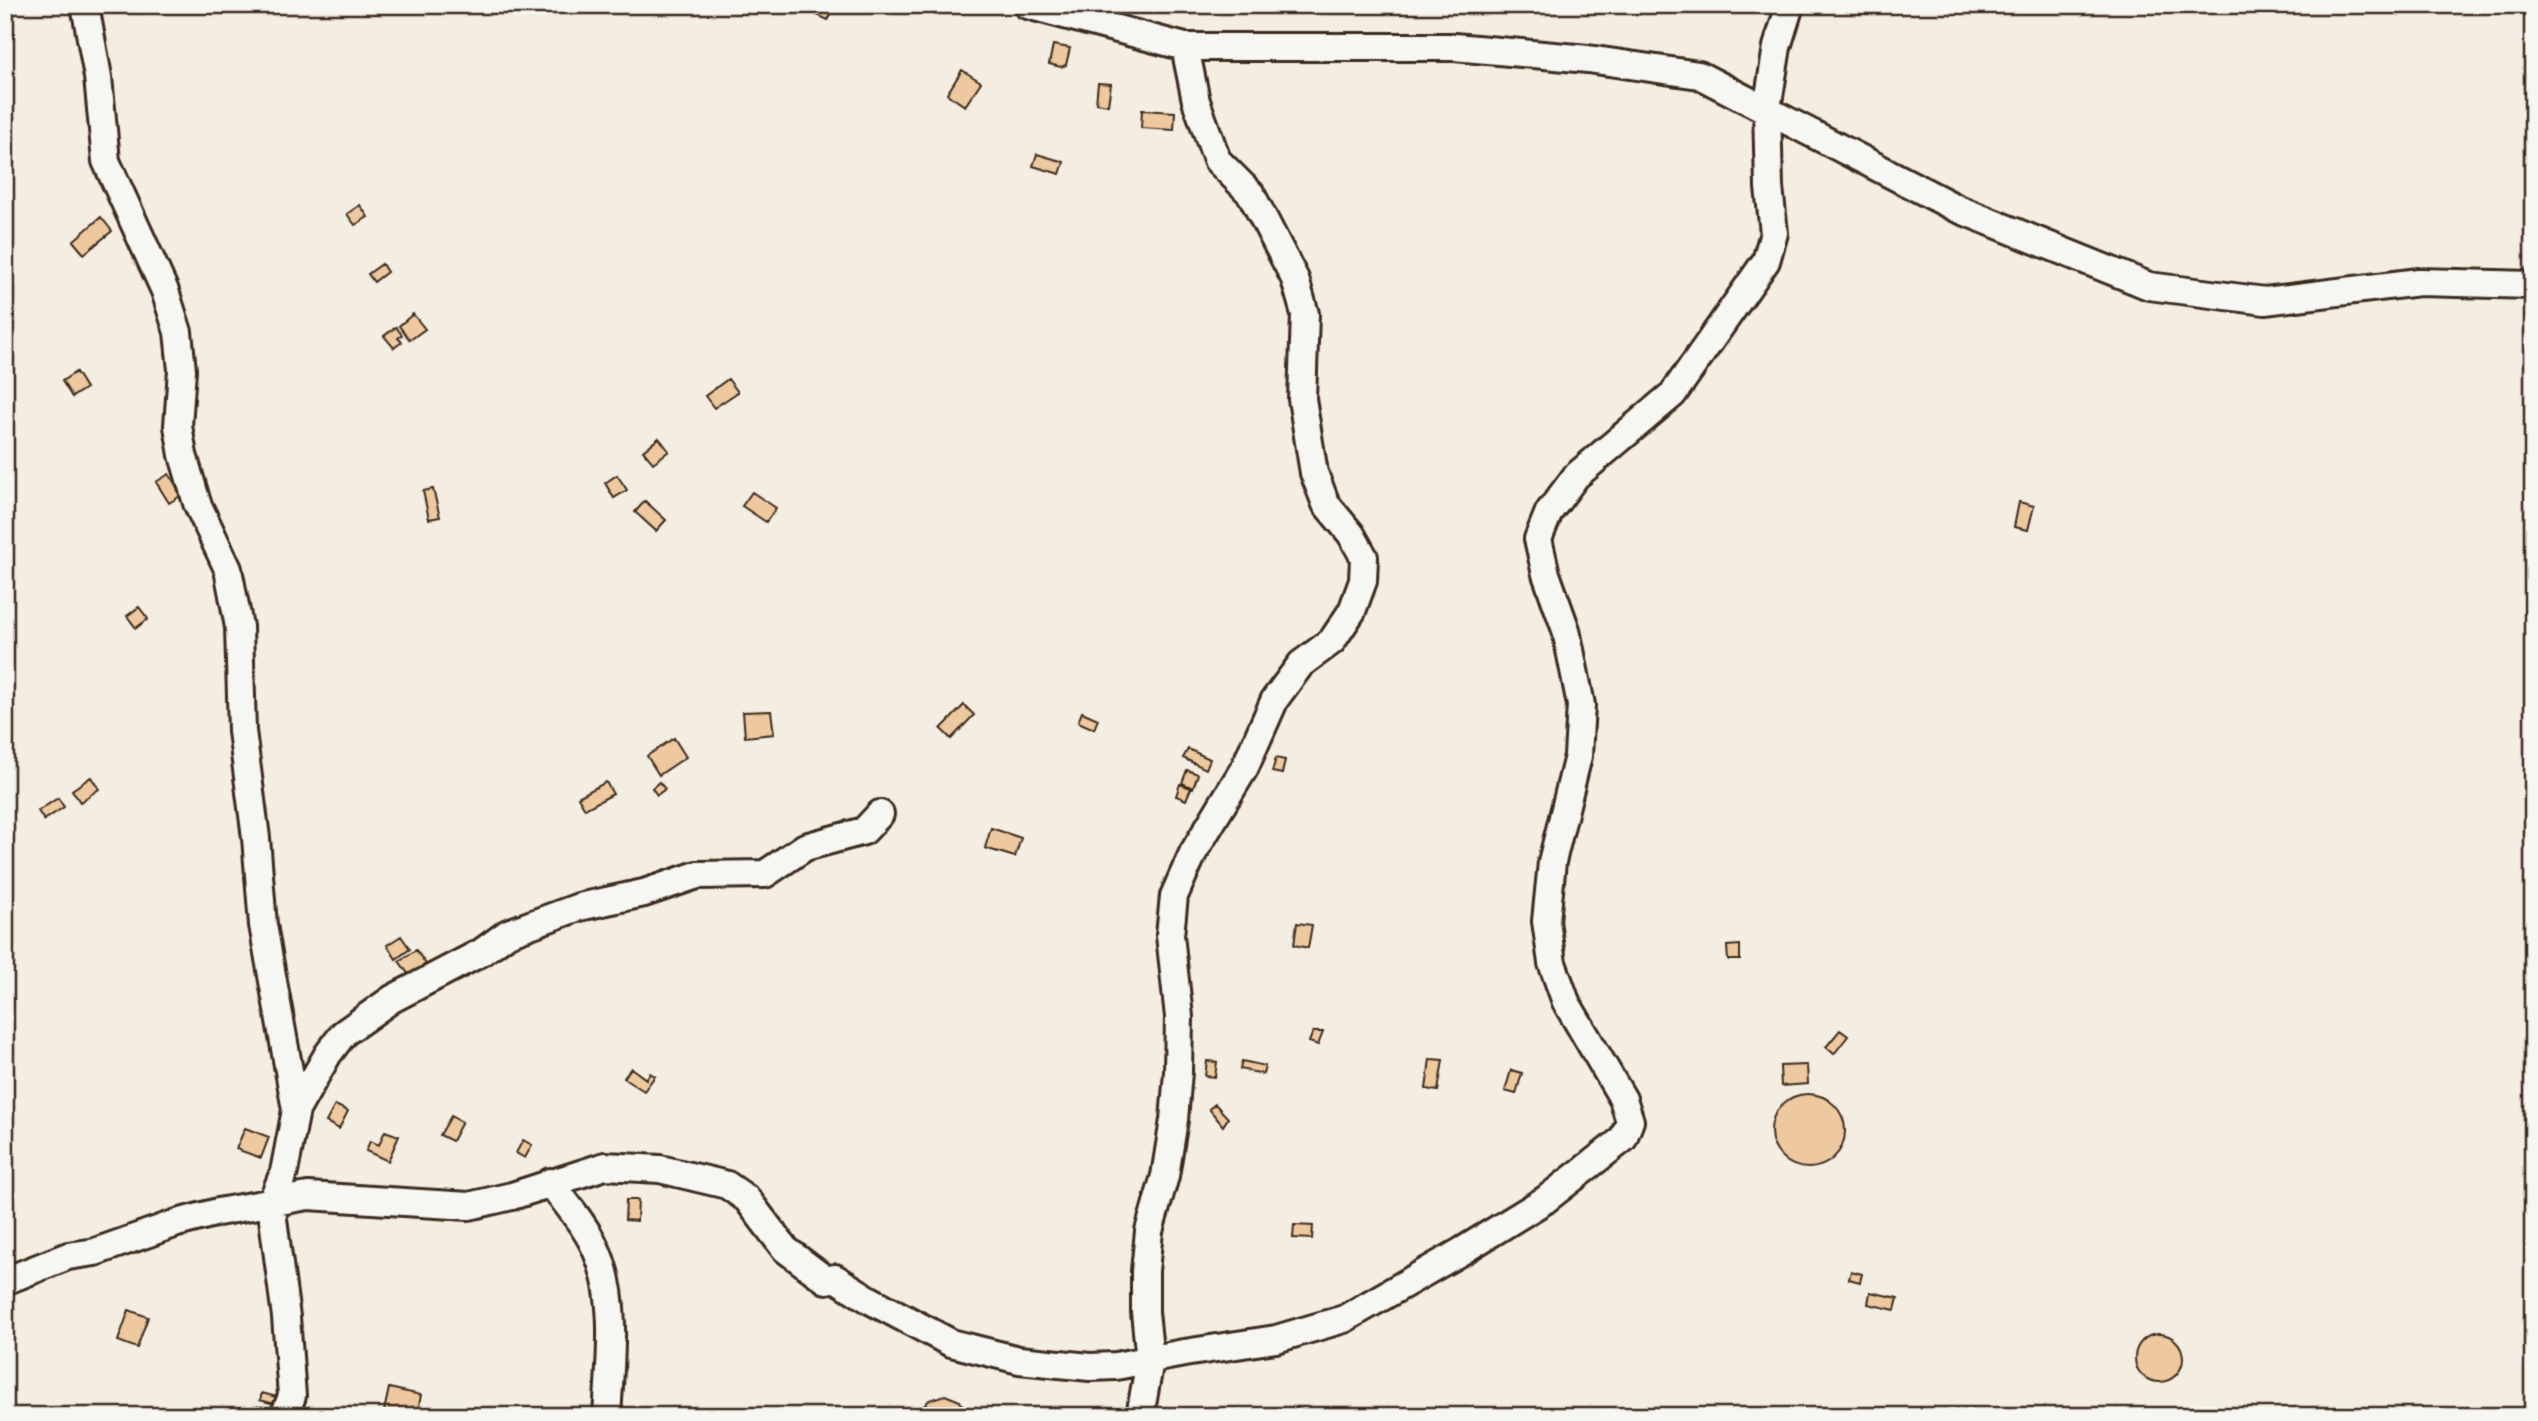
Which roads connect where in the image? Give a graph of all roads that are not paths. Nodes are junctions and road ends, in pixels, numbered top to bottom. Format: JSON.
{"nodes":[{"id":1,"x":85,"y":5,"type":"edge"},
{"id":2,"x":1027,"y":5,"type":"edge"},
{"id":3,"x":1790,"y":5,"type":"edge"},
{"id":4,"x":1185,"y":47,"type":"junction"},
{"id":5,"x":1767,"y":109,"type":"junction"},
{"id":6,"x":2533,"y":285,"type":"edge"},
{"id":7,"x":880,"y":814,"type":"dead end"},
{"id":8,"x":296,"y":1110,"type":"junction"},
{"id":9,"x":550,"y":1182,"type":"junction"},
{"id":10,"x":271,"y":1204,"type":"junction"},
{"id":11,"x":5,"y":1281,"type":"edge"},
{"id":12,"x":1150,"y":1360,"type":"junction"},
{"id":13,"x":284,"y":1416,"type":"edge"},
{"id":14,"x":607,"y":1416,"type":"edge"},
{"id":15,"x":1140,"y":1416,"type":"edge"}],
"edges":[{"from":1,"to":8,"type":"street"},
{"from":2,"to":4,"type":"street"},
{"from":3,"to":5,"type":"street"},
{"from":4,"to":5,"type":"street"},
{"from":4,"to":12,"type":"street"},
{"from":5,"to":6,"type":"street"},
{"from":5,"to":12,"type":"street"},
{"from":7,"to":8,"type":"street"},
{"from":8,"to":10,"type":"street"},
{"from":9,"to":10,"type":"street"},
{"from":9,"to":12,"type":"street"},
{"from":9,"to":14,"type":"street"},
{"from":10,"to":11,"type":"street"},
{"from":10,"to":13,"type":"street"},
{"from":12,"to":15,"type":"street"}]}
